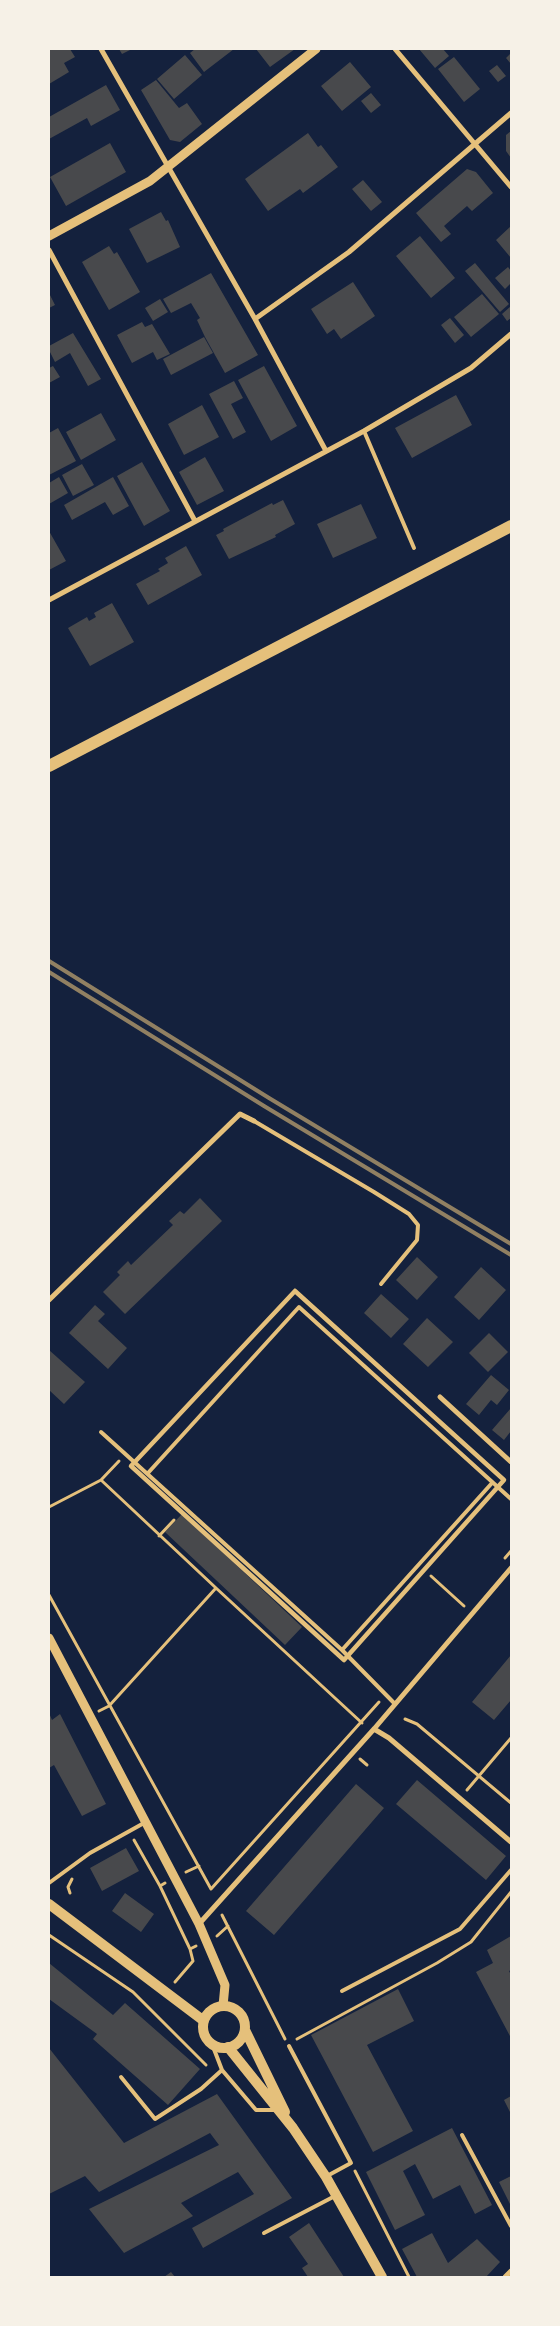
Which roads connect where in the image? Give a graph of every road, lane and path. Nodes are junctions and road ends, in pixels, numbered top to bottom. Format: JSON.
{"nodes":[{"id":1,"x":101,"y":49,"type":"edge"},
{"id":2,"x":316,"y":49,"type":"edge"},
{"id":3,"x":395,"y":49,"type":"edge"},
{"id":4,"x":511,"y":113,"type":"edge"},
{"id":5,"x":474,"y":144,"type":"junction"},
{"id":6,"x":168,"y":168,"type":"junction"},
{"id":7,"x":511,"y":187,"type":"edge"},
{"id":8,"x":49,"y":236,"type":"edge"},
{"id":9,"x":49,"y":250,"type":"edge"},
{"id":10,"x":255,"y":318,"type":"junction"},
{"id":11,"x":511,"y":334,"type":"edge"},
{"id":12,"x":364,"y":431,"type":"junction"},
{"id":13,"x":326,"y":451,"type":"junction"},
{"id":14,"x":194,"y":521,"type":"junction"},
{"id":15,"x":511,"y":526,"type":"edge"},
{"id":16,"x":414,"y":548,"type":"dead end"},
{"id":17,"x":49,"y":600,"type":"edge"},
{"id":18,"x":49,"y":766,"type":"edge"},
{"id":19,"x":254,"y":1122,"type":"joint"},
{"id":20,"x":381,"y":1284,"type":"dead end"},
{"id":21,"x":50,"y":1297,"type":"edge"},
{"id":22,"x":440,"y":1398,"type":"dead end"},
{"id":23,"x":101,"y":1432,"type":"dead end"},
{"id":24,"x":125,"y":1454,"type":"junction"},
{"id":25,"x":134,"y":1462,"type":"junction"},
{"id":26,"x":511,"y":1462,"type":"edge"},
{"id":27,"x":148,"y":1473,"type":"junction"},
{"id":28,"x":101,"y":1480,"type":"junction"},
{"id":29,"x":492,"y":1483,"type":"junction"},
{"id":30,"x":497,"y":1488,"type":"junction"},
{"id":31,"x":511,"y":1499,"type":"edge"},
{"id":32,"x":49,"y":1507,"type":"edge"},
{"id":33,"x":182,"y":1512,"type":"junction"},
{"id":34,"x":159,"y":1536,"type":"junction"},
{"id":35,"x":511,"y":1551,"type":"edge"},
{"id":36,"x":500,"y":1565,"type":"dead end"},
{"id":37,"x":511,"y":1568,"type":"edge"},
{"id":38,"x":424,"y":1570,"type":"junction"},
{"id":39,"x":216,"y":1588,"type":"junction"},
{"id":40,"x":49,"y":1595,"type":"edge"},
{"id":41,"x":470,"y":1599,"type":"dead end"},
{"id":42,"x":464,"y":1606,"type":"junction"},
{"id":43,"x":458,"y":1614,"type":"dead end"},
{"id":44,"x":49,"y":1638,"type":"edge"},
{"id":45,"x":342,"y":1650,"type":"junction"},
{"id":46,"x":348,"y":1656,"type":"junction"},
{"id":47,"x":386,"y":1695,"type":"junction"},
{"id":48,"x":395,"y":1704,"type":"junction"},
{"id":49,"x":109,"y":1706,"type":"junction"},
{"id":50,"x":90,"y":1715,"type":"junction"},
{"id":51,"x":405,"y":1719,"type":"dead end"},
{"id":52,"x":361,"y":1722,"type":"junction"},
{"id":53,"x":374,"y":1729,"type":"junction"},
{"id":54,"x":511,"y":1738,"type":"edge"},
{"id":55,"x":479,"y":1776,"type":"junction"},
{"id":56,"x":459,"y":1797,"type":"junction"},
{"id":57,"x":511,"y":1803,"type":"edge"},
{"id":58,"x":146,"y":1822,"type":"junction"},
{"id":59,"x":511,"y":1842,"type":"edge"},
{"id":60,"x":126,"y":1843,"type":"dead end"},
{"id":61,"x":199,"y":1866,"type":"junction"},
{"id":62,"x":511,"y":1870,"type":"edge"},
{"id":63,"x":73,"y":1878,"type":"dead end"},
{"id":64,"x":176,"y":1878,"type":"junction"},
{"id":65,"x":49,"y":1882,"type":"edge"},
{"id":66,"x":160,"y":1886,"type":"junction"},
{"id":67,"x":511,"y":1892,"type":"edge"},
{"id":68,"x":70,"y":1893,"type":"dead end"},
{"id":69,"x":49,"y":1904,"type":"edge"},
{"id":70,"x":199,"y":1924,"type":"junction"},
{"id":71,"x":228,"y":1926,"type":"dead end"},
{"id":72,"x":49,"y":1934,"type":"edge"},
{"id":73,"x":206,"y":1942,"type":"junction"},
{"id":74,"x":190,"y":1948,"type":"junction"},
{"id":75,"x":175,"y":1982,"type":"dead end"},
{"id":76,"x":342,"y":1991,"type":"dead end"},
{"id":77,"x":222,"y":2006,"type":"junction"},
{"id":78,"x":204,"y":2021,"type":"junction"},
{"id":79,"x":245,"y":2030,"type":"junction"},
{"id":80,"x":296,"y":2040,"type":"dead end"},
{"id":81,"x":212,"y":2044,"type":"junction"},
{"id":82,"x":288,"y":2045,"type":"joint"},
{"id":83,"x":228,"y":2048,"type":"junction"},
{"id":84,"x":206,"y":2065,"type":"dead end"},
{"id":85,"x":222,"y":2070,"type":"junction"},
{"id":86,"x":120,"y":2077,"type":"dead end"},
{"id":87,"x":277,"y":2110,"type":"junction"},
{"id":88,"x":293,"y":2128,"type":"junction"},
{"id":89,"x":462,"y":2135,"type":"dead end"},
{"id":90,"x":351,"y":2164,"type":"junction"},
{"id":91,"x":326,"y":2177,"type":"junction"},
{"id":92,"x":336,"y":2195,"type":"junction"},
{"id":93,"x":511,"y":2226,"type":"edge"},
{"id":94,"x":264,"y":2233,"type":"dead end"},
{"id":95,"x":511,"y":2271,"type":"edge"},
{"id":96,"x":382,"y":2277,"type":"edge"},
{"id":97,"x":409,"y":2277,"type":"edge"},
{"id":98,"x":505,"y":2277,"type":"edge"}],
"edges":[{"from":1,"to":6,"type":"street"},
{"from":2,"to":6,"type":"street"},
{"from":3,"to":5,"type":"street"},
{"from":4,"to":5,"type":"street"},
{"from":5,"to":7,"type":"street"},
{"from":5,"to":10,"type":"street"},
{"from":6,"to":8,"type":"street"},
{"from":6,"to":10,"type":"street"},
{"from":9,"to":14,"type":"street"},
{"from":10,"to":13,"type":"street"},
{"from":11,"to":12,"type":"street"},
{"from":12,"to":13,"type":"street"},
{"from":12,"to":16,"type":"lane"},
{"from":13,"to":14,"type":"street"},
{"from":14,"to":17,"type":"street"},
{"from":15,"to":18,"type":"main road"},
{"from":19,"to":20,"type":"lane"},
{"from":19,"to":21,"type":"street"},
{"from":22,"to":26,"type":"street"},
{"from":23,"to":24,"type":"lane"},
{"from":24,"to":25,"type":"lane"},
{"from":24,"to":28,"type":"path"},
{"from":25,"to":27,"type":"lane"},
{"from":25,"to":30,"type":"street"},
{"from":25,"to":33,"type":"street"},
{"from":27,"to":29,"type":"lane"},
{"from":27,"to":45,"type":"lane"},
{"from":28,"to":32,"type":"path"},
{"from":28,"to":34,"type":"path"},
{"from":29,"to":30,"type":"lane"},
{"from":29,"to":45,"type":"lane"},
{"from":30,"to":31,"type":"lane"},
{"from":30,"to":38,"type":"street"},
{"from":33,"to":34,"type":"path"},
{"from":33,"to":46,"type":"street"},
{"from":34,"to":39,"type":"path"},
{"from":35,"to":36,"type":"path"},
{"from":37,"to":48,"type":"street"},
{"from":38,"to":42,"type":"path"},
{"from":38,"to":46,"type":"street"},
{"from":39,"to":49,"type":"path"},
{"from":39,"to":52,"type":"path"},
{"from":40,"to":49,"type":"path"},
{"from":41,"to":42,"type":"path"},
{"from":42,"to":43,"type":"path"},
{"from":44,"to":50,"type":"street"},
{"from":45,"to":46,"type":"lane"},
{"from":46,"to":47,"type":"lane"},
{"from":47,"to":48,"type":"lane"},
{"from":47,"to":52,"type":"path"},
{"from":48,"to":53,"type":"street"},
{"from":49,"to":50,"type":"path"},
{"from":49,"to":61,"type":"path"},
{"from":50,"to":58,"type":"street"},
{"from":51,"to":55,"type":"path"},
{"from":52,"to":61,"type":"path"},
{"from":53,"to":56,"type":"street"},
{"from":53,"to":70,"type":"street"},
{"from":54,"to":55,"type":"path"},
{"from":55,"to":56,"type":"path"},
{"from":55,"to":57,"type":"path"},
{"from":56,"to":59,"type":"street"},
{"from":58,"to":64,"type":"street"},
{"from":58,"to":65,"type":"lane"},
{"from":60,"to":66,"type":"path"},
{"from":61,"to":64,"type":"path"},
{"from":62,"to":76,"type":"lane"},
{"from":63,"to":68,"type":"path"},
{"from":64,"to":66,"type":"path"},
{"from":64,"to":70,"type":"street"},
{"from":66,"to":74,"type":"path"},
{"from":67,"to":80,"type":"path"},
{"from":69,"to":78,"type":"main road"},
{"from":70,"to":73,"type":"street"},
{"from":71,"to":82,"type":"path"},
{"from":72,"to":84,"type":"path"},
{"from":73,"to":74,"type":"path"},
{"from":73,"to":77,"type":"street"},
{"from":74,"to":75,"type":"path"},
{"from":77,"to":78,"type":"main road"},
{"from":77,"to":79,"type":"main road"},
{"from":78,"to":81,"type":"main road"},
{"from":79,"to":83,"type":"main road"},
{"from":79,"to":88,"type":"main road"},
{"from":81,"to":83,"type":"main road"},
{"from":81,"to":85,"type":"lane"},
{"from":82,"to":90,"type":"lane"},
{"from":83,"to":87,"type":"main road"},
{"from":85,"to":86,"type":"lane"},
{"from":85,"to":87,"type":"lane"},
{"from":87,"to":88,"type":"main road"},
{"from":88,"to":91,"type":"main road"},
{"from":89,"to":93,"type":"lane"},
{"from":90,"to":91,"type":"lane"},
{"from":90,"to":97,"type":"path"},
{"from":91,"to":92,"type":"main road"},
{"from":92,"to":94,"type":"lane"},
{"from":92,"to":96,"type":"main road"},
{"from":95,"to":98,"type":"street"}]}
